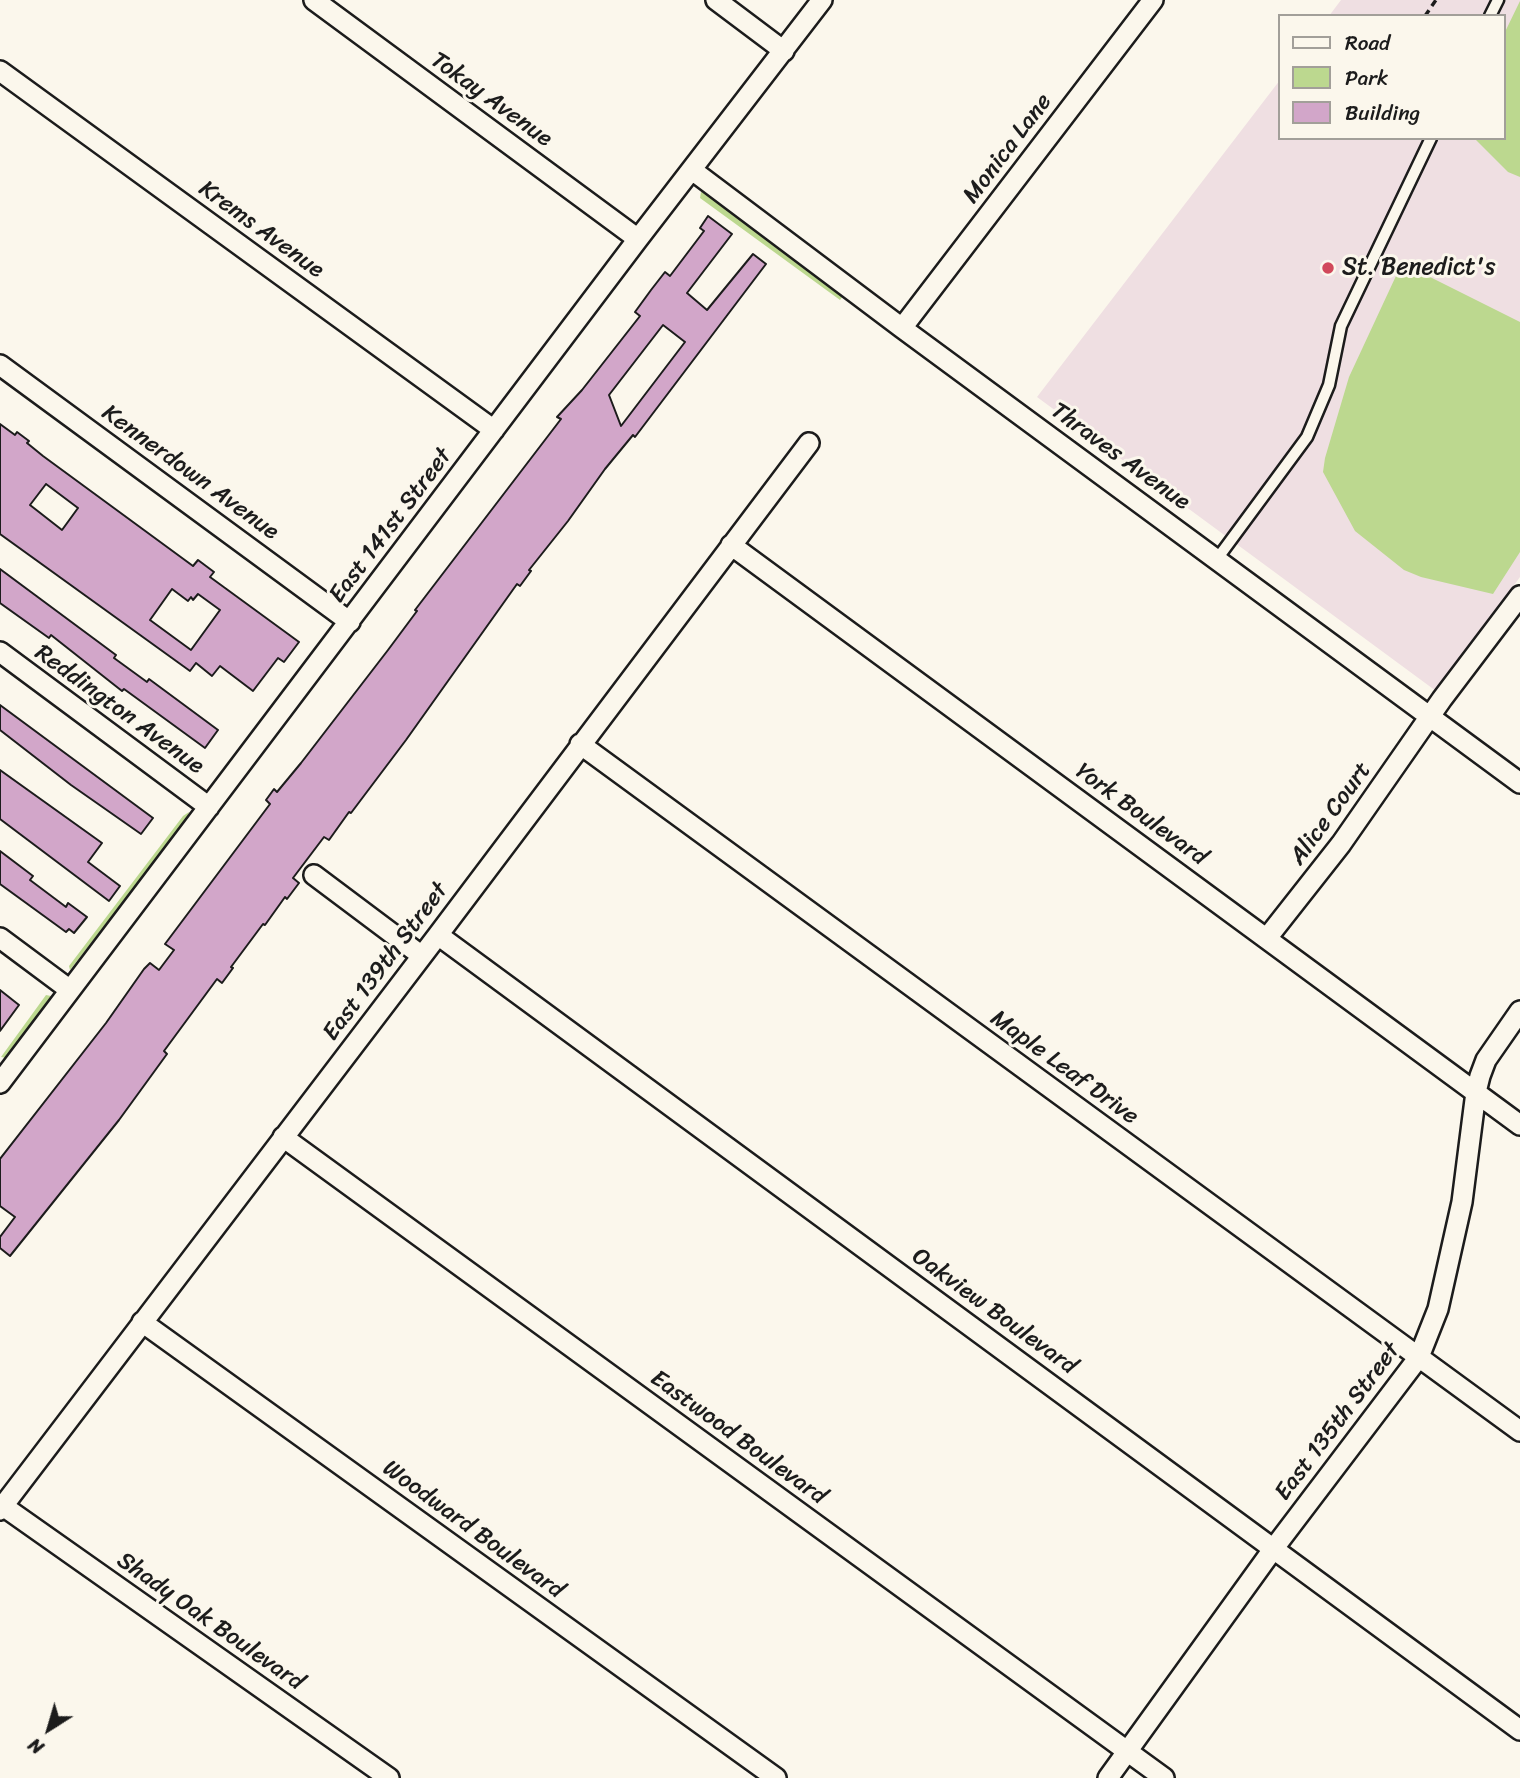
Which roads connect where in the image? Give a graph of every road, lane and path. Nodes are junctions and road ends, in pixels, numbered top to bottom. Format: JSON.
{"nodes":[{"id":1,"x":314,"y":0,"type":"edge"},
{"id":2,"x":716,"y":0,"type":"edge"},
{"id":3,"x":822,"y":0,"type":"edge"},
{"id":4,"x":1153,"y":0,"type":"edge"},
{"id":5,"x":784,"y":51,"type":"junction"},
{"id":6,"x":0,"y":71,"type":"edge"},
{"id":7,"x":1430,"y":140,"type":"edge"},
{"id":8,"x":692,"y":170,"type":"junction"},
{"id":9,"x":638,"y":239,"type":"junction"},
{"id":10,"x":902,"y":328,"type":"junction"},
{"id":11,"x":0,"y":365,"type":"edge"},
{"id":12,"x":494,"y":430,"type":"junction"},
{"id":13,"x":809,"y":443,"type":"dead end"},
{"id":14,"x":732,"y":545,"type":"junction"},
{"id":15,"x":1217,"y":559,"type":"junction"},
{"id":16,"x":1520,"y":596,"type":"edge"},
{"id":17,"x":350,"y":622,"type":"junction"},
{"id":18,"x":0,"y":652,"type":"edge"},
{"id":19,"x":1431,"y":717,"type":"junction"},
{"id":20,"x":580,"y":744,"type":"junction"},
{"id":21,"x":1520,"y":783,"type":"edge"},
{"id":22,"x":209,"y":807,"type":"junction"},
{"id":23,"x":314,"y":875,"type":"dead end"},
{"id":24,"x":438,"y":935,"type":"junction"},
{"id":25,"x":0,"y":938,"type":"edge"},
{"id":26,"x":1267,"y":938,"type":"junction"},
{"id":27,"x":422,"y":956,"type":"junction"},
{"id":28,"x":70,"y":990,"type":"junction"},
{"id":29,"x":1520,"y":1011,"type":"edge"},
{"id":30,"x":0,"y":1083,"type":"edge"},
{"id":31,"x":1476,"y":1092,"type":"junction"},
{"id":32,"x":1520,"y":1125,"type":"edge"},
{"id":33,"x":283,"y":1137,"type":"junction"},
{"id":34,"x":142,"y":1321,"type":"junction"},
{"id":35,"x":1419,"y":1357,"type":"junction"},
{"id":36,"x":1520,"y":1431,"type":"edge"},
{"id":37,"x":1,"y":1508,"type":"edge"},
{"id":38,"x":1274,"y":1548,"type":"junction"},
{"id":39,"x":1520,"y":1730,"type":"edge"},
{"id":40,"x":1128,"y":1752,"type":"junction"},
{"id":41,"x":389,"y":1778,"type":"edge"},
{"id":42,"x":776,"y":1778,"type":"edge"},
{"id":43,"x":1108,"y":1778,"type":"edge"},
{"id":44,"x":1164,"y":1778,"type":"edge"}],
"edges":[{"from":1,"to":9,"type":"street","name":"Tokay Avenue"},
{"from":2,"to":5,"type":"street"},
{"from":3,"to":5,"type":"street","name":"East 141st Street"},
{"from":4,"to":10,"type":"street","name":"Monica Lane"},
{"from":5,"to":8,"type":"street","name":"East 141st Street"},
{"from":6,"to":12,"type":"street","name":"Krems Avenue"},
{"from":7,"to":15,"type":"lane"},
{"from":8,"to":9,"type":"street","name":"East 141st Street"},
{"from":8,"to":10,"type":"street","name":"Thraves Avenue"},
{"from":9,"to":12,"type":"street","name":"East 141st Street"},
{"from":10,"to":15,"type":"street","name":"Thraves Avenue"},
{"from":11,"to":17,"type":"street","name":"Kennerdown Avenue"},
{"from":12,"to":17,"type":"street","name":"East 141st Street"},
{"from":13,"to":14,"type":"street","name":"East 139th Street"},
{"from":14,"to":20,"type":"street","name":"East 139th Street"},
{"from":14,"to":26,"type":"street","name":"York Boulevard"},
{"from":15,"to":19,"type":"street","name":"Thraves Avenue"},
{"from":16,"to":19,"type":"street","name":"Alice Court"},
{"from":17,"to":22,"type":"street","name":"East 141st Street"},
{"from":18,"to":22,"type":"street","name":"Reddington Avenue"},
{"from":19,"to":21,"type":"street","name":"Thraves Avenue"},
{"from":19,"to":26,"type":"street","name":"Alice Court"},
{"from":20,"to":24,"type":"street","name":"East 139th Street"},
{"from":20,"to":35,"type":"street","name":"Maple Leaf Drive"},
{"from":22,"to":28,"type":"street","name":"East 141st Street"},
{"from":23,"to":27,"type":"street"},
{"from":24,"to":27,"type":"street","name":"East 139th Street"},
{"from":24,"to":38,"type":"street","name":"Oakview Boulevard"},
{"from":25,"to":28,"type":"street"},
{"from":26,"to":31,"type":"street","name":"York Boulevard"},
{"from":27,"to":33,"type":"street","name":"East 139th Street"},
{"from":28,"to":30,"type":"street","name":"East 141st Street"},
{"from":29,"to":31,"type":"street","name":"East 135th Street"},
{"from":31,"to":32,"type":"street","name":"York Boulevard"},
{"from":31,"to":35,"type":"street","name":"East 135th Street"},
{"from":33,"to":34,"type":"street","name":"East 139th Street"},
{"from":33,"to":40,"type":"street","name":"Eastwood Boulevard"},
{"from":34,"to":37,"type":"street","name":"East 139th Street"},
{"from":34,"to":42,"type":"street","name":"Woodward Boulevard"},
{"from":35,"to":36,"type":"street","name":"Maple Leaf Drive"},
{"from":35,"to":38,"type":"street","name":"East 135th Street"},
{"from":37,"to":41,"type":"street","name":"Shady Oak Boulevard"},
{"from":38,"to":39,"type":"street","name":"Oakview Boulevard"},
{"from":38,"to":40,"type":"street","name":"East 135th Street"},
{"from":40,"to":43,"type":"street","name":"East 135th Street"},
{"from":40,"to":44,"type":"street","name":"Eastwood Boulevard"}]}
